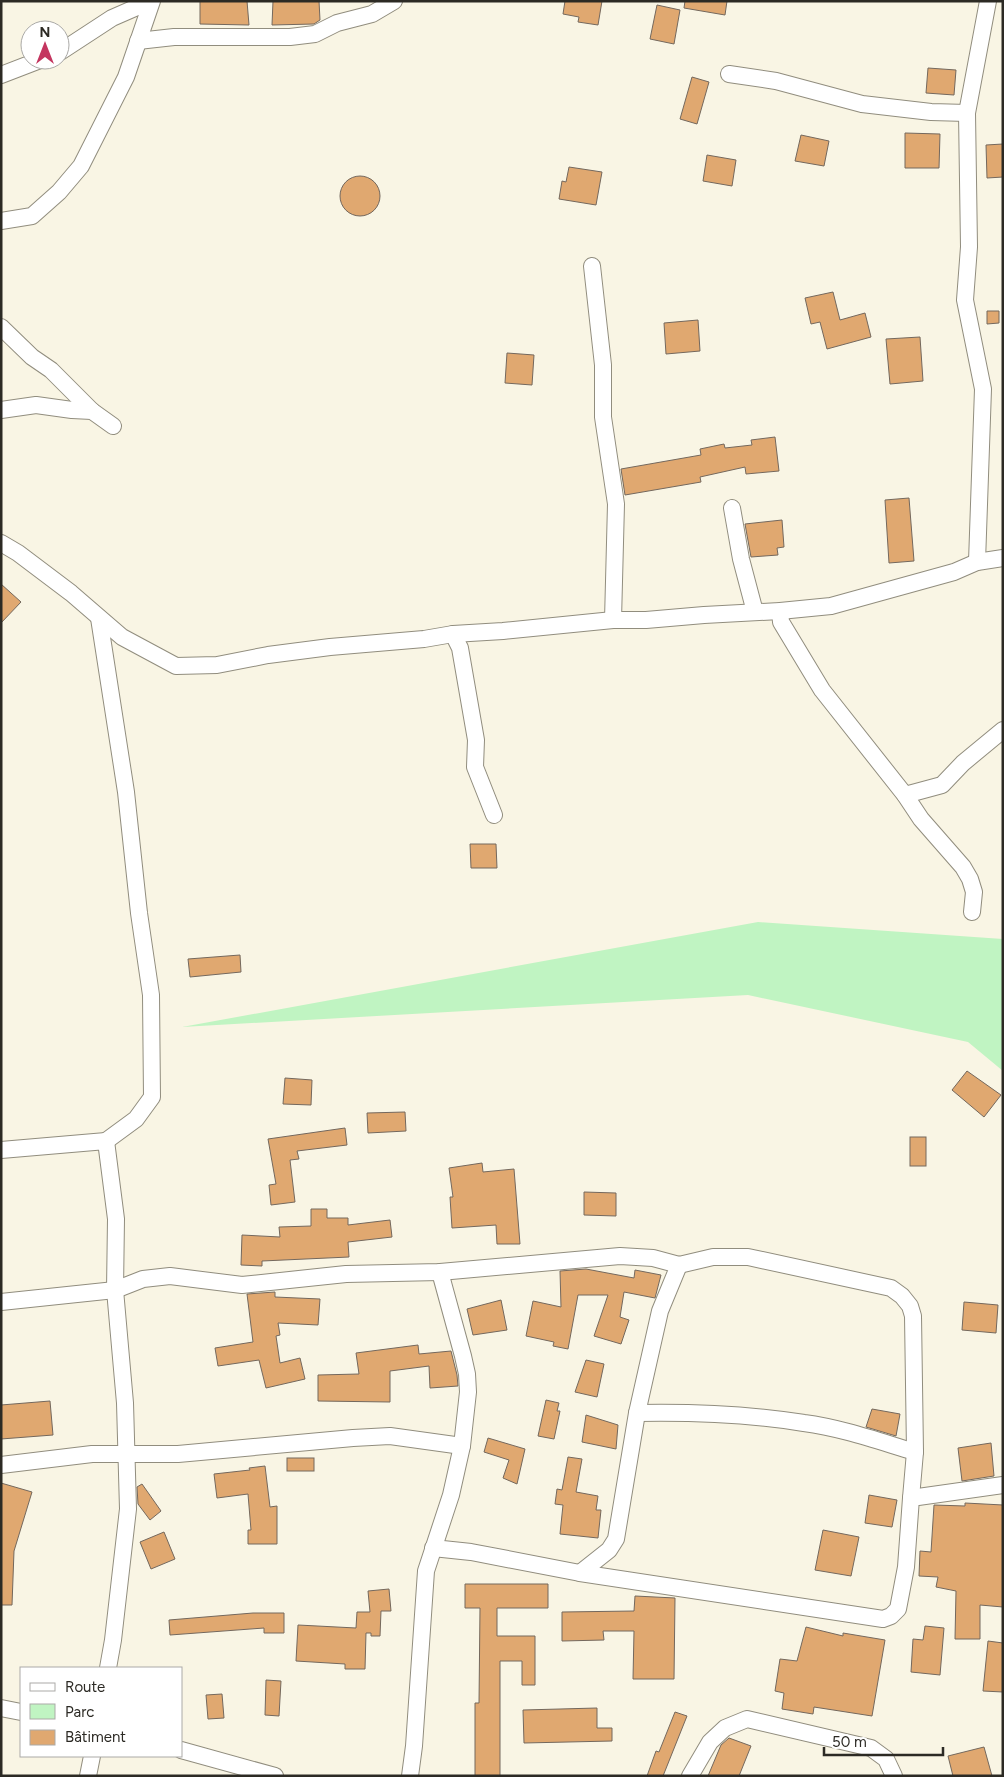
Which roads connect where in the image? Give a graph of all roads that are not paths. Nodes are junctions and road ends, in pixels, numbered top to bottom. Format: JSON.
{"nodes":[{"id":1,"x":152,"y":1,"type":"edge"},
{"id":2,"x":394,"y":1,"type":"edge"},
{"id":3,"x":988,"y":1,"type":"edge"},
{"id":4,"x":138,"y":41,"type":"junction"},
{"id":5,"x":70,"y":45,"type":"edge"},
{"id":6,"x":20,"y":68,"type":"edge"},
{"id":7,"x":730,"y":74,"type":"dead end"},
{"id":8,"x":1,"y":75,"type":"edge"},
{"id":9,"x":966,"y":113,"type":"junction"},
{"id":10,"x":1,"y":221,"type":"edge"},
{"id":11,"x":592,"y":266,"type":"dead end"},
{"id":12,"x":1,"y":327,"type":"edge"},
{"id":13,"x":1,"y":410,"type":"edge"},
{"id":14,"x":92,"y":411,"type":"junction"},
{"id":15,"x":113,"y":426,"type":"dead end"},
{"id":16,"x":732,"y":508,"type":"dead end"},
{"id":17,"x":1,"y":543,"type":"edge"},
{"id":18,"x":1003,"y":558,"type":"edge"},
{"id":19,"x":977,"y":562,"type":"junction"},
{"id":20,"x":780,"y":611,"type":"junction"},
{"id":21,"x":755,"y":612,"type":"junction"},
{"id":22,"x":99,"y":618,"type":"junction"},
{"id":23,"x":613,"y":620,"type":"junction"},
{"id":24,"x":453,"y":634,"type":"junction"},
{"id":25,"x":1003,"y":730,"type":"edge"},
{"id":26,"x":905,"y":795,"type":"junction"},
{"id":27,"x":494,"y":815,"type":"dead end"},
{"id":28,"x":972,"y":912,"type":"dead end"},
{"id":29,"x":106,"y":1141,"type":"junction"},
{"id":30,"x":1,"y":1150,"type":"edge"},
{"id":31,"x":679,"y":1266,"type":"junction"},
{"id":32,"x":440,"y":1272,"type":"junction"},
{"id":33,"x":115,"y":1290,"type":"junction"},
{"id":34,"x":1,"y":1302,"type":"edge"},
{"id":35,"x":637,"y":1413,"type":"junction"},
{"id":36,"x":462,"y":1446,"type":"junction"},
{"id":37,"x":915,"y":1452,"type":"junction"},
{"id":38,"x":126,"y":1454,"type":"junction"},
{"id":39,"x":1,"y":1465,"type":"edge"},
{"id":40,"x":1003,"y":1485,"type":"edge"},
{"id":41,"x":911,"y":1498,"type":"junction"},
{"id":42,"x":433,"y":1548,"type":"junction"},
{"id":43,"x":580,"y":1574,"type":"junction"},
{"id":44,"x":108,"y":1667,"type":"edge"},
{"id":45,"x":1,"y":1708,"type":"edge"},
{"id":46,"x":20,"y":1712,"type":"edge"},
{"id":47,"x":182,"y":1750,"type":"edge"},
{"id":48,"x":92,"y":1757,"type":"edge"},
{"id":49,"x":88,"y":1776,"type":"edge"},
{"id":50,"x":275,"y":1776,"type":"edge"},
{"id":51,"x":410,"y":1776,"type":"edge"},
{"id":52,"x":690,"y":1776,"type":"edge"},
{"id":53,"x":894,"y":1776,"type":"edge"}],
"edges":[{"from":1,"to":4,"type":"street"},
{"from":1,"to":5,"type":"street"},
{"from":2,"to":4,"type":"street"},
{"from":3,"to":9,"type":"street"},
{"from":4,"to":10,"type":"street"},
{"from":6,"to":8,"type":"street"},
{"from":7,"to":9,"type":"street"},
{"from":9,"to":19,"type":"street"},
{"from":11,"to":23,"type":"street"},
{"from":12,"to":14,"type":"street"},
{"from":13,"to":14,"type":"street"},
{"from":14,"to":15,"type":"street"},
{"from":16,"to":21,"type":"street"},
{"from":17,"to":22,"type":"street"},
{"from":18,"to":19,"type":"street"},
{"from":19,"to":20,"type":"street"},
{"from":20,"to":21,"type":"street"},
{"from":20,"to":26,"type":"street"},
{"from":21,"to":23,"type":"street"},
{"from":22,"to":24,"type":"street"},
{"from":22,"to":29,"type":"street"},
{"from":23,"to":24,"type":"street"},
{"from":24,"to":27,"type":"street"},
{"from":25,"to":26,"type":"street"},
{"from":26,"to":28,"type":"street"},
{"from":29,"to":30,"type":"street"},
{"from":29,"to":33,"type":"street"},
{"from":31,"to":32,"type":"street"},
{"from":31,"to":35,"type":"street"},
{"from":31,"to":37,"type":"street"},
{"from":32,"to":33,"type":"street"},
{"from":32,"to":36,"type":"street"},
{"from":33,"to":34,"type":"street"},
{"from":33,"to":38,"type":"street"},
{"from":35,"to":37,"type":"street"},
{"from":35,"to":43,"type":"street"},
{"from":36,"to":38,"type":"street"},
{"from":36,"to":42,"type":"street"},
{"from":37,"to":41,"type":"street"},
{"from":38,"to":39,"type":"street"},
{"from":38,"to":44,"type":"street"},
{"from":40,"to":41,"type":"street"},
{"from":41,"to":43,"type":"street"},
{"from":42,"to":43,"type":"street"},
{"from":42,"to":51,"type":"street"},
{"from":45,"to":46,"type":"street"},
{"from":47,"to":50,"type":"street"},
{"from":48,"to":49,"type":"street"},
{"from":52,"to":53,"type":"street"}]}
